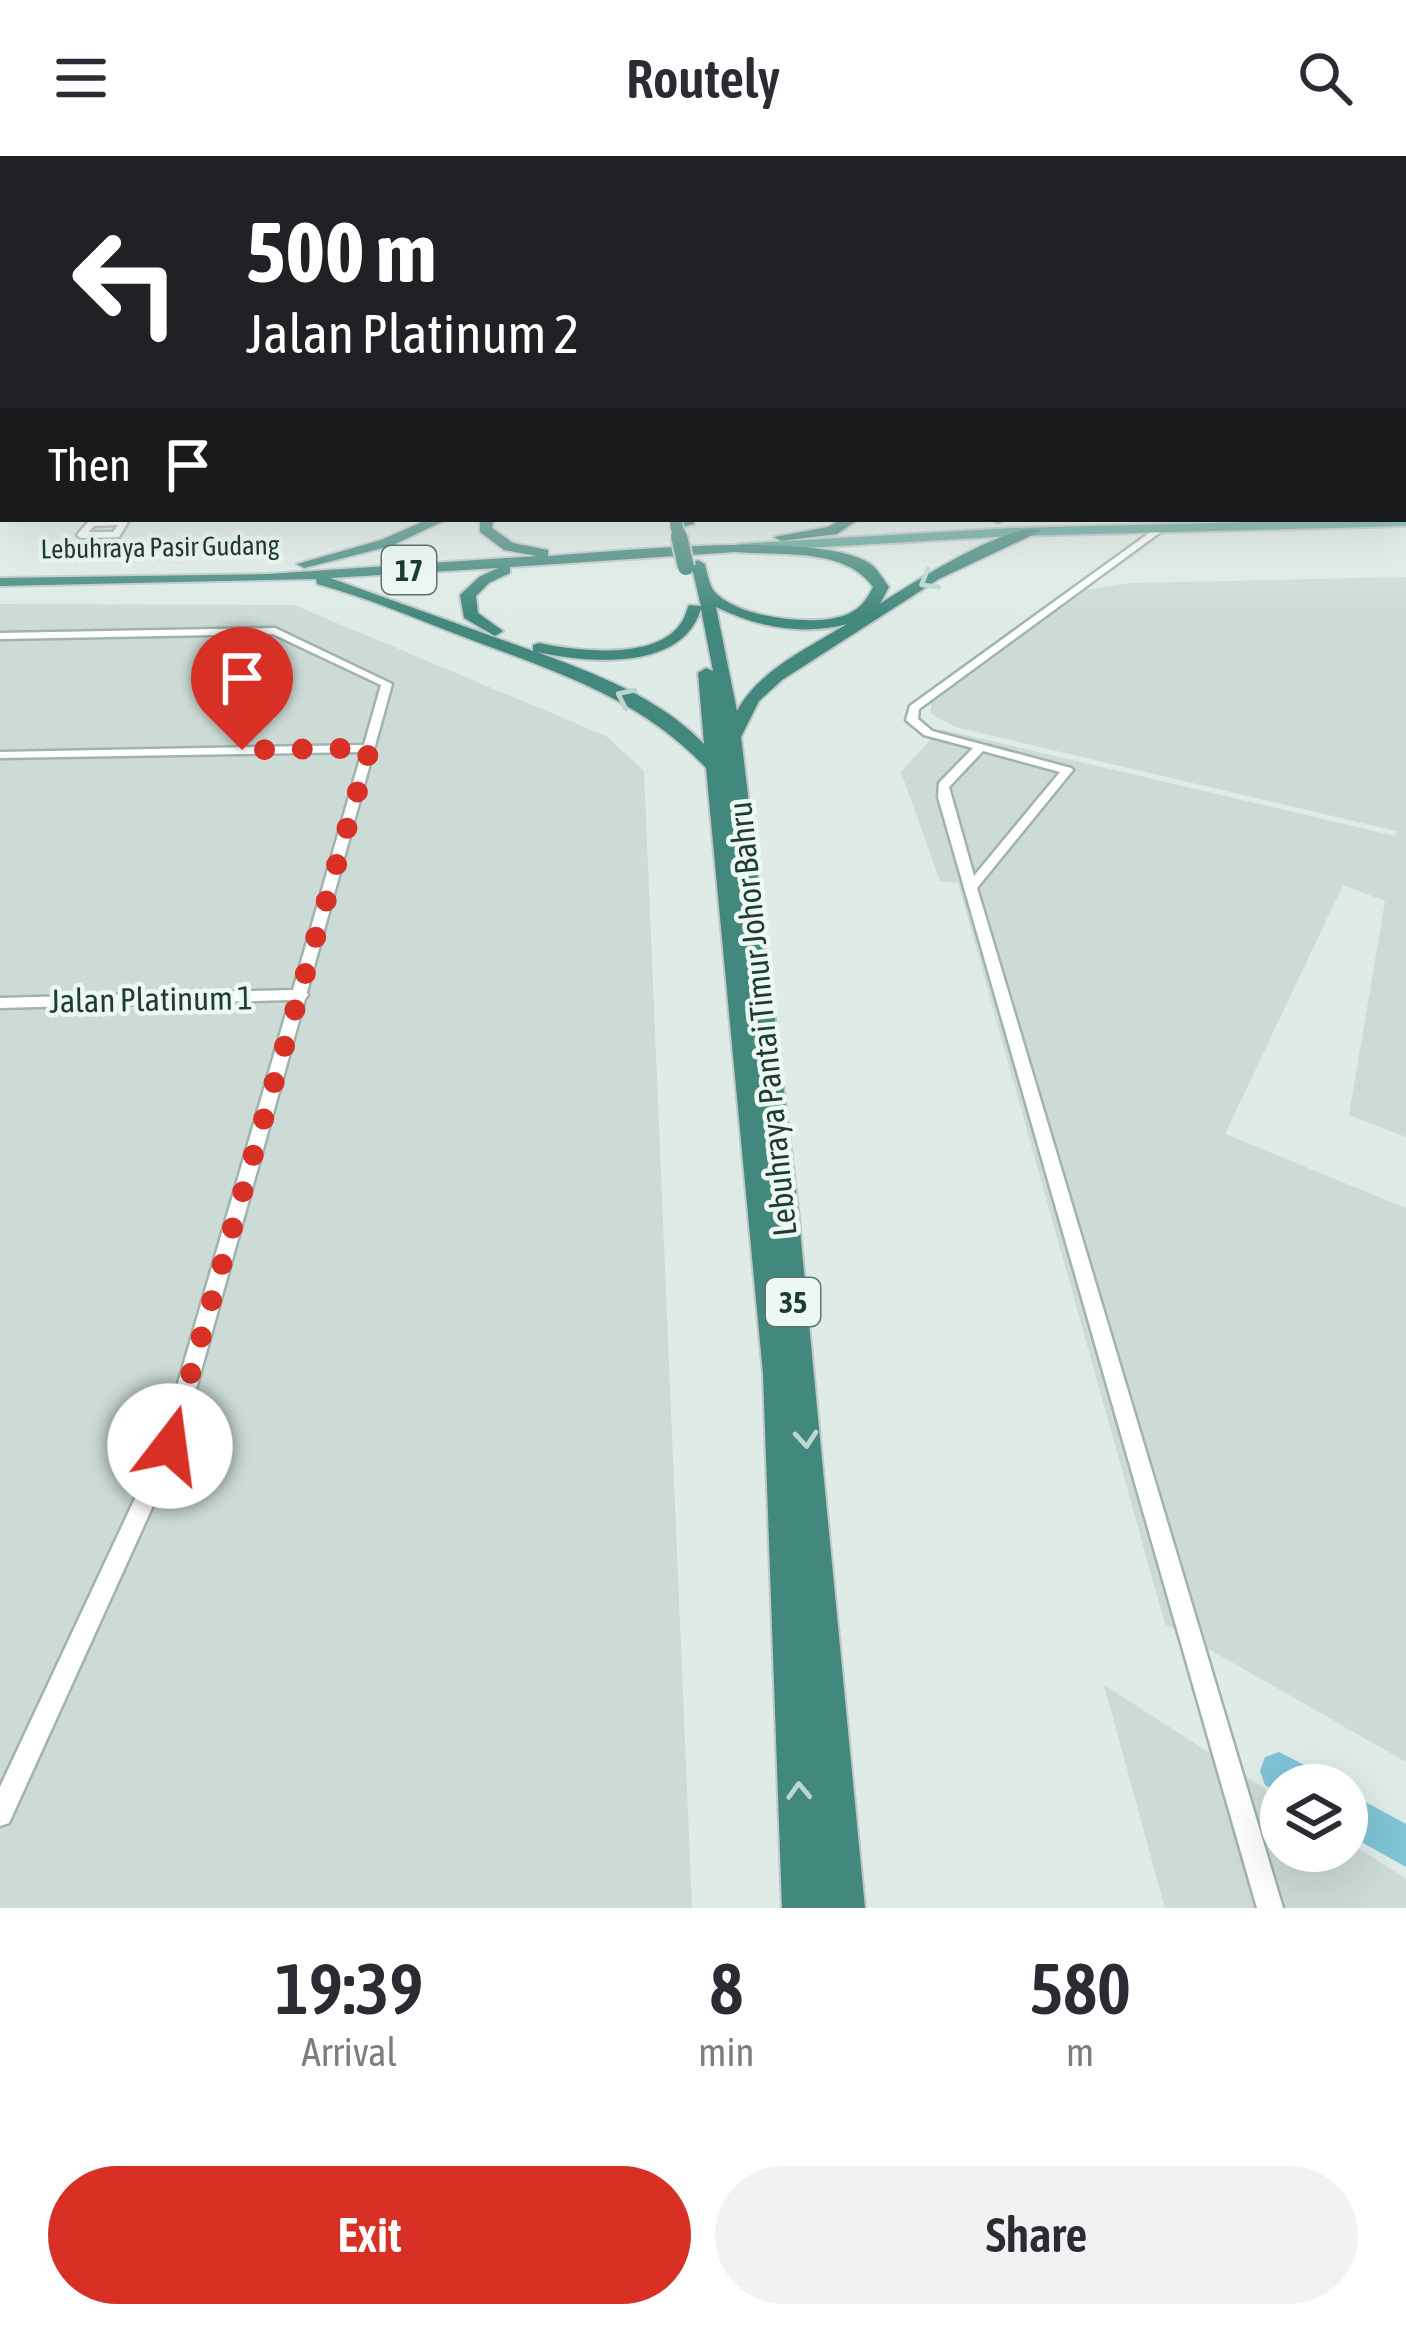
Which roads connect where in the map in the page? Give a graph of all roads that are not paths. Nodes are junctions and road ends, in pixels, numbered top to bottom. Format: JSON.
{"nodes":[{"id":1,"x":434,"y":522,"type":"edge"},
{"id":2,"x":486,"y":522,"type":"edge"},
{"id":3,"x":681,"y":522,"type":"edge"},
{"id":4,"x":848,"y":522,"type":"edge"},
{"id":5,"x":1010,"y":522,"type":"edge"},
{"id":6,"x":1188,"y":522,"type":"edge"},
{"id":7,"x":1308,"y":522,"type":"edge"},
{"id":8,"x":1039,"y":528,"type":"junction"},
{"id":9,"x":1162,"y":528,"type":"junction"},
{"id":10,"x":812,"y":535,"type":"junction"},
{"id":11,"x":735,"y":548,"type":"junction"},
{"id":12,"x":551,"y":558,"type":"junction"},
{"id":13,"x":692,"y":565,"type":"junction"},
{"id":14,"x":270,"y":574,"type":"junction"},
{"id":15,"x":0,"y":578,"type":"edge"},
{"id":16,"x":704,"y":590,"type":"junction"},
{"id":17,"x":694,"y":608,"type":"junction"},
{"id":18,"x":0,"y":636,"type":"edge"},
{"id":19,"x":731,"y":738,"type":"junction"},
{"id":20,"x":370,"y":748,"type":"junction"},
{"id":21,"x":979,"y":749,"type":"junction"},
{"id":22,"x":0,"y":755,"type":"edge"},
{"id":23,"x":717,"y":767,"type":"junction"},
{"id":24,"x":973,"y":885,"type":"junction"},
{"id":25,"x":301,"y":995,"type":"junction"},
{"id":26,"x":0,"y":1003,"type":"edge"},
{"id":27,"x":0,"y":1814,"type":"edge"},
{"id":28,"x":803,"y":1908,"type":"edge"},
{"id":29,"x":844,"y":1908,"type":"edge"},
{"id":30,"x":1270,"y":1908,"type":"edge"}],
"edges":[{"from":1,"to":14,"type":"highway"},
{"from":2,"to":12,"type":"highway"},
{"from":3,"to":13,"type":"highway","bridge":true},
{"from":4,"to":10,"type":"highway","name":"Lebuhraya Pasir Gudang"},
{"from":5,"to":8,"type":"main road"},
{"from":6,"to":8,"type":"main road"},
{"from":7,"to":9,"type":"main road"},
{"from":8,"to":9,"type":"main road"},
{"from":8,"to":10,"type":"main road"},
{"from":8,"to":11,"type":"main road","number":"17"},
{"from":8,"to":19,"type":"highway","one_way":true},
{"from":9,"to":21,"type":"street"},
{"from":10,"to":12,"type":"highway","name":"Lebuhraya Pasir Gudang","number":"17"},
{"from":11,"to":12,"type":"highway","number":"17"},
{"from":11,"to":16,"type":"highway"},
{"from":12,"to":14,"type":"highway","name":"Lebuhraya Pasir Gudang","number":"17"},
{"from":12,"to":17,"type":"highway"},
{"from":13,"to":16,"type":"highway","name":"Lebuhraya Pantai Timur Johor Bahru"},
{"from":13,"to":17,"type":"highway","name":"Lebuhraya Pantai Timur Johor Bahru"},
{"from":14,"to":15,"type":"highway","name":"Lebuhraya Pasir Gudang","number":"17"},
{"from":23,"to":14,"type":"highway","one_way":true},
{"from":16,"to":19,"type":"highway","name":"Lebuhraya Pantai Timur Johor Bahru","number":"35"},
{"from":17,"to":23,"type":"highway","name":"Lebuhraya Pantai Timur Johor Bahru","number":"35"},
{"from":18,"to":20,"type":"street"},
{"from":19,"to":29,"type":"highway","name":"Lebuhraya Pantai Timur Johor Bahru","number":"35","one_way":true},
{"from":20,"to":22,"type":"street"},
{"from":20,"to":25,"type":"street"},
{"from":21,"to":24,"type":"street"},
{"from":21,"to":24,"type":"street"},
{"from":28,"to":23,"type":"highway","name":"Lebuhraya Pantai Timur Johor Bahru","number":"35","one_way":true},
{"from":24,"to":30,"type":"street"},
{"from":25,"to":26,"type":"street","name":"Jalan Platinum 1"},
{"from":25,"to":27,"type":"street"}]}
